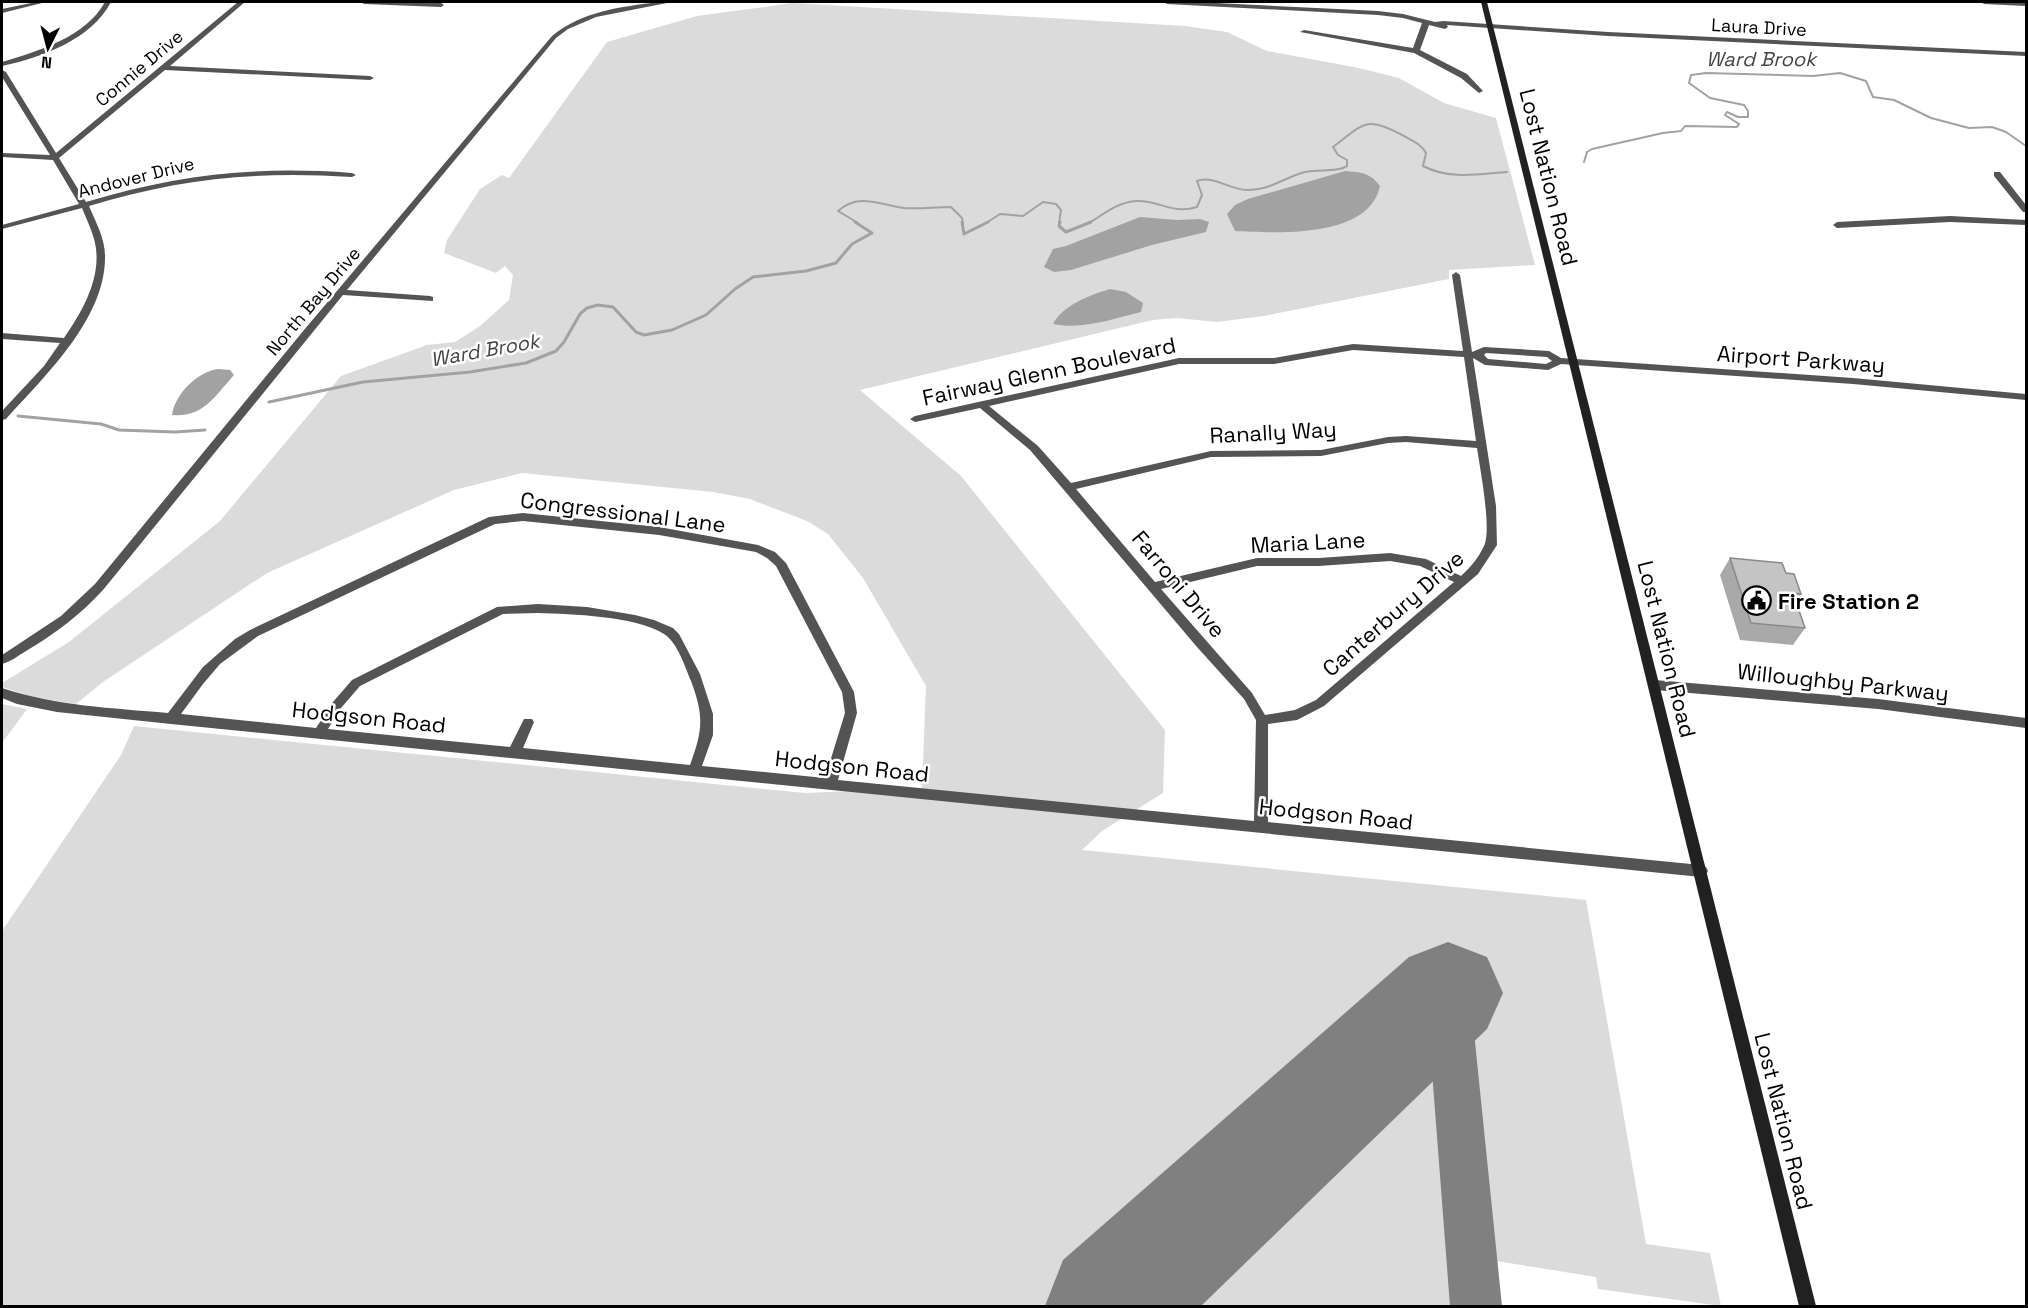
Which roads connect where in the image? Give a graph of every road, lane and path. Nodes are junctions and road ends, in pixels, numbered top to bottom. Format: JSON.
{"nodes":[{"id":1,"x":42,"y":2,"type":"edge"},
{"id":2,"x":108,"y":2,"type":"edge"},
{"id":3,"x":242,"y":2,"type":"edge"},
{"id":4,"x":364,"y":2,"type":"edge"},
{"id":5,"x":669,"y":2,"type":"edge"},
{"id":6,"x":1167,"y":2,"type":"edge"},
{"id":7,"x":1484,"y":2,"type":"edge"},
{"id":8,"x":1984,"y":2,"type":"edge"},
{"id":9,"x":633,"y":4,"type":"edge"},
{"id":10,"x":2026,"y":4,"type":"edge"},
{"id":11,"x":441,"y":5,"type":"dead end"},
{"id":12,"x":2,"y":11,"type":"edge"},
{"id":13,"x":1426,"y":22,"type":"junction"},
{"id":14,"x":1491,"y":27,"type":"junction"},
{"id":15,"x":1304,"y":32,"type":"dead end"},
{"id":16,"x":1416,"y":51,"type":"junction"},
{"id":17,"x":2026,"y":54,"type":"edge"},
{"id":18,"x":2,"y":64,"type":"edge"},
{"id":19,"x":163,"y":68,"type":"junction"},
{"id":20,"x":2,"y":72,"type":"edge"},
{"id":21,"x":370,"y":78,"type":"dead end"},
{"id":22,"x":1479,"y":91,"type":"dead end"},
{"id":23,"x":2,"y":155,"type":"edge"},
{"id":24,"x":55,"y":158,"type":"junction"},
{"id":25,"x":1997,"y":174,"type":"dead end"},
{"id":26,"x":352,"y":175,"type":"dead end"},
{"id":27,"x":85,"y":206,"type":"junction"},
{"id":28,"x":2026,"y":210,"type":"edge"},
{"id":29,"x":2026,"y":223,"type":"edge"},
{"id":30,"x":1837,"y":225,"type":"dead end"},
{"id":31,"x":2,"y":227,"type":"edge"},
{"id":32,"x":1456,"y":275,"type":"dead end"},
{"id":33,"x":341,"y":292,"type":"junction"},
{"id":34,"x":430,"y":299,"type":"dead end"},
{"id":35,"x":2,"y":336,"type":"edge"},
{"id":36,"x":68,"y":341,"type":"junction"},
{"id":37,"x":1473,"y":354,"type":"junction"},
{"id":38,"x":1573,"y":362,"type":"junction"},
{"id":39,"x":2026,"y":397,"type":"edge"},
{"id":40,"x":981,"y":404,"type":"junction"},
{"id":41,"x":2,"y":417,"type":"edge"},
{"id":42,"x":915,"y":419,"type":"dead end"},
{"id":43,"x":1482,"y":445,"type":"junction"},
{"id":44,"x":1069,"y":487,"type":"junction"},
{"id":45,"x":1462,"y":581,"type":"junction"},
{"id":46,"x":1154,"y":586,"type":"junction"},
{"id":47,"x":2,"y":660,"type":"edge"},
{"id":48,"x":1655,"y":685,"type":"junction"},
{"id":49,"x":2,"y":693,"type":"edge"},
{"id":50,"x":171,"y":719,"type":"junction"},
{"id":51,"x":1262,"y":720,"type":"junction"},
{"id":52,"x":528,"y":722,"type":"dead end"},
{"id":53,"x":2026,"y":723,"type":"edge"},
{"id":54,"x":319,"y":733,"type":"junction"},
{"id":55,"x":514,"y":753,"type":"junction"},
{"id":56,"x":694,"y":771,"type":"junction"},
{"id":57,"x":830,"y":784,"type":"junction"},
{"id":58,"x":1261,"y":828,"type":"junction"},
{"id":59,"x":1701,"y":872,"type":"junction"},
{"id":60,"x":1808,"y":1306,"type":"edge"}],
"edges":[{"from":1,"to":12,"type":"street"},
{"from":2,"to":18,"type":"street"},
{"from":3,"to":19,"type":"street","name":"Connie Drive"},
{"from":4,"to":11,"type":"street"},
{"from":5,"to":9,"type":"street","name":"North Bay Drive"},
{"from":6,"to":13,"type":"street"},
{"from":7,"to":14,"type":"street","name":"Lost Nation Road"},
{"from":8,"to":10,"type":"street"},
{"from":9,"to":33,"type":"street","name":"North Bay Drive"},
{"from":13,"to":14,"type":"street"},
{"from":13,"to":16,"type":"street"},
{"from":14,"to":17,"type":"street","name":"Laura Drive"},
{"from":14,"to":38,"type":"street","name":"Lost Nation Road"},
{"from":15,"to":16,"type":"street"},
{"from":16,"to":22,"type":"street"},
{"from":19,"to":21,"type":"street"},
{"from":19,"to":24,"type":"street","name":"Connie Drive"},
{"from":20,"to":24,"type":"street"},
{"from":23,"to":24,"type":"street"},
{"from":24,"to":27,"type":"street"},
{"from":25,"to":28,"type":"street"},
{"from":26,"to":27,"type":"street","name":"Andover Drive"},
{"from":27,"to":31,"type":"street","name":"Andover Drive"},
{"from":27,"to":36,"type":"street"},
{"from":29,"to":30,"type":"street"},
{"from":32,"to":37,"type":"street","name":"Canterbury Drive"},
{"from":33,"to":34,"type":"street"},
{"from":33,"to":47,"type":"street","name":"North Bay Drive"},
{"from":35,"to":36,"type":"street"},
{"from":36,"to":41,"type":"street"},
{"from":37,"to":38,"type":"street","name":"Fairway Glenn Boulevard"},
{"from":37,"to":40,"type":"street","name":"Fairway Glenn Boulevard"},
{"from":37,"to":43,"type":"street","name":"Canterbury Drive"},
{"from":38,"to":39,"type":"street","name":"Airport Parkway"},
{"from":38,"to":48,"type":"street","name":"Lost Nation Road"},
{"from":40,"to":42,"type":"street","name":"Fairway Glenn Boulevard"},
{"from":40,"to":44,"type":"street","name":"Farroni Drive"},
{"from":43,"to":44,"type":"street","name":"Ranally Way"},
{"from":43,"to":45,"type":"street","name":"Canterbury Drive"},
{"from":44,"to":46,"type":"street","name":"Farroni Drive"},
{"from":45,"to":46,"type":"street","name":"Maria Lane"},
{"from":45,"to":51,"type":"street","name":"Canterbury Drive"},
{"from":46,"to":51,"type":"street","name":"Farroni Drive"},
{"from":48,"to":53,"type":"street","name":"Willoughby Parkway"},
{"from":48,"to":59,"type":"street","name":"Lost Nation Road"},
{"from":49,"to":50,"type":"street","name":"Hodgson Road"},
{"from":50,"to":54,"type":"street","name":"Hodgson Road"},
{"from":50,"to":57,"type":"street","name":"Congressional Lane"},
{"from":51,"to":58,"type":"street"},
{"from":52,"to":55,"type":"street"},
{"from":54,"to":55,"type":"street","name":"Hodgson Road"},
{"from":54,"to":56,"type":"street"},
{"from":55,"to":56,"type":"street","name":"Hodgson Road"},
{"from":56,"to":57,"type":"street","name":"Hodgson Road"},
{"from":57,"to":58,"type":"street","name":"Hodgson Road"},
{"from":58,"to":59,"type":"street","name":"Hodgson Road"},
{"from":59,"to":60,"type":"street","name":"Lost Nation Road"}]}
